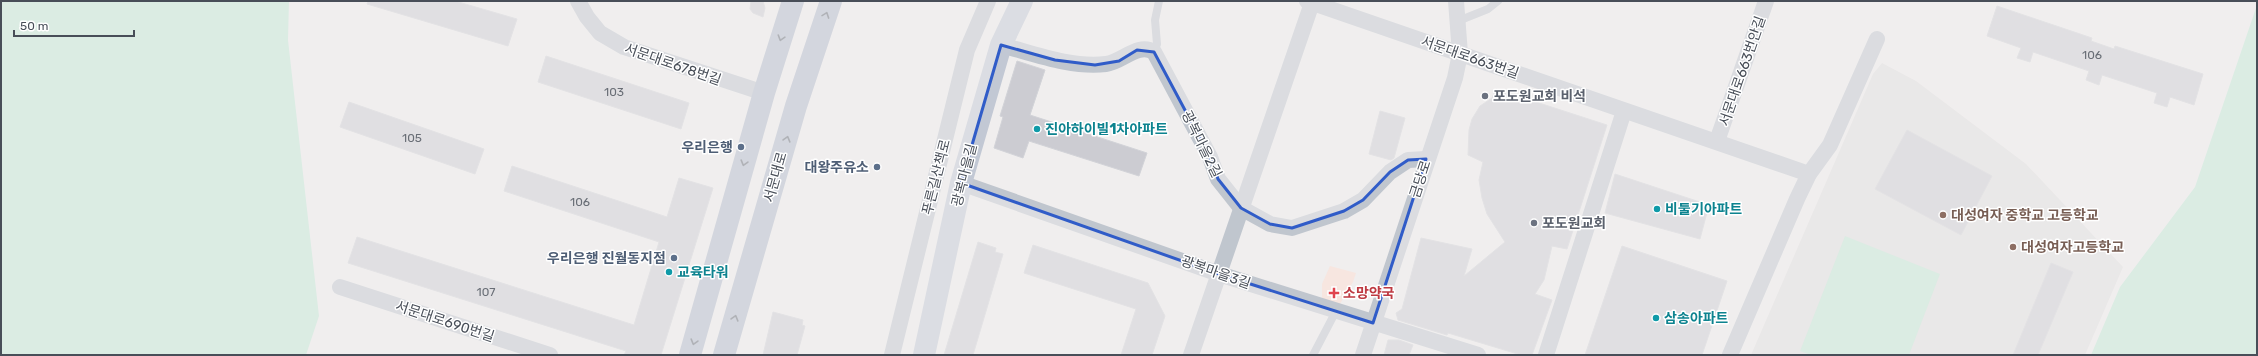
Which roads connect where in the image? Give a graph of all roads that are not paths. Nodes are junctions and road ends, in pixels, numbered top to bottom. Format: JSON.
{"nodes":[{"id":1,"x":578,"y":1,"type":"edge"},
{"id":2,"x":793,"y":1,"type":"edge"},
{"id":3,"x":831,"y":1,"type":"edge"},
{"id":4,"x":988,"y":1,"type":"edge"},
{"id":5,"x":1022,"y":1,"type":"edge"},
{"id":6,"x":1159,"y":1,"type":"edge"},
{"id":7,"x":1456,"y":1,"type":"edge"},
{"id":8,"x":1498,"y":1,"type":"edge"},
{"id":9,"x":1766,"y":1,"type":"edge"},
{"id":10,"x":1309,"y":2,"type":"edge"},
{"id":11,"x":1458,"y":21,"type":"junction"},
{"id":12,"x":1877,"y":39,"type":"dead end"},
{"id":13,"x":1001,"y":45,"type":"junction"},
{"id":14,"x":1154,"y":52,"type":"junction"},
{"id":15,"x":1460,"y":54,"type":"junction"},
{"id":16,"x":764,"y":93,"type":"junction"},
{"id":17,"x":1624,"y":111,"type":"junction"},
{"id":18,"x":1717,"y":141,"type":"junction"},
{"id":19,"x":1426,"y":159,"type":"junction"},
{"id":20,"x":1809,"y":174,"type":"junction"},
{"id":21,"x":961,"y":183,"type":"junction"},
{"id":22,"x":1241,"y":208,"type":"junction"},
{"id":23,"x":1219,"y":274,"type":"junction"},
{"id":24,"x":340,"y":287,"type":"dead end"},
{"id":25,"x":1336,"y":311,"type":"junction"},
{"id":26,"x":1373,"y":323,"type":"junction"},
{"id":27,"x":1474,"y":354,"type":"edge"},
{"id":28,"x":550,"y":355,"type":"edge"},
{"id":29,"x":690,"y":355,"type":"edge"},
{"id":30,"x":724,"y":355,"type":"edge"},
{"id":31,"x":892,"y":355,"type":"edge"},
{"id":32,"x":924,"y":355,"type":"edge"},
{"id":33,"x":1191,"y":355,"type":"edge"},
{"id":34,"x":1313,"y":355,"type":"edge"},
{"id":35,"x":1363,"y":355,"type":"edge"},
{"id":36,"x":1546,"y":355,"type":"edge"},
{"id":37,"x":1730,"y":355,"type":"edge"}],
"edges":[{"from":1,"to":16,"type":"street","name":"서문대로678번길"},
{"from":2,"to":16,"type":"main road","one_way":true},
{"from":30,"to":3,"type":"main road","name":"서문대로","one_way":true},
{"from":4,"to":31,"type":"street","name":"푸른길산책로"},
{"from":5,"to":13,"type":"street","name":"광복마을길"},
{"from":6,"to":14,"type":"lane"},
{"from":7,"to":11,"type":"street","name":"금당로"},
{"from":8,"to":11,"type":"lane"},
{"from":9,"to":18,"type":"street","name":"서문대로663번안길"},
{"from":10,"to":15,"type":"street","name":"서문대로663번길"},
{"from":10,"to":22,"type":"street","name":"서문대로663번길"},
{"from":11,"to":15,"type":"street","name":"금당로"},
{"from":12,"to":20,"type":"street"},
{"from":13,"to":14,"type":"street"},
{"from":13,"to":21,"type":"street","name":"광복마을길"},
{"from":14,"to":22,"type":"street","name":"광복마을2길"},
{"from":15,"to":17,"type":"street","name":"서문대로663번길"},
{"from":15,"to":19,"type":"street","name":"금당로"},
{"from":16,"to":29,"type":"main road","one_way":true},
{"from":17,"to":18,"type":"street","name":"서문대로663번길"},
{"from":17,"to":36,"type":"street"},
{"from":18,"to":20,"type":"street","name":"서문대로663번길"},
{"from":19,"to":22,"type":"street","name":"광복마을2길"},
{"from":19,"to":26,"type":"street","name":"금당로"},
{"from":20,"to":37,"type":"street"},
{"from":21,"to":23,"type":"street","name":"광복마을3길"},
{"from":21,"to":32,"type":"street","name":"광복마을길"},
{"from":22,"to":23,"type":"street","name":"서문대로663번길"},
{"from":23,"to":25,"type":"street","name":"광복마을3길"},
{"from":23,"to":33,"type":"street","name":"서문대로663번길"},
{"from":24,"to":28,"type":"street","name":"서문대로690번길"},
{"from":25,"to":26,"type":"street","name":"광복마을3길"},
{"from":25,"to":34,"type":"lane"},
{"from":26,"to":27,"type":"street","name":"광복마을3길"},
{"from":26,"to":35,"type":"street","name":"금당로"}]}
